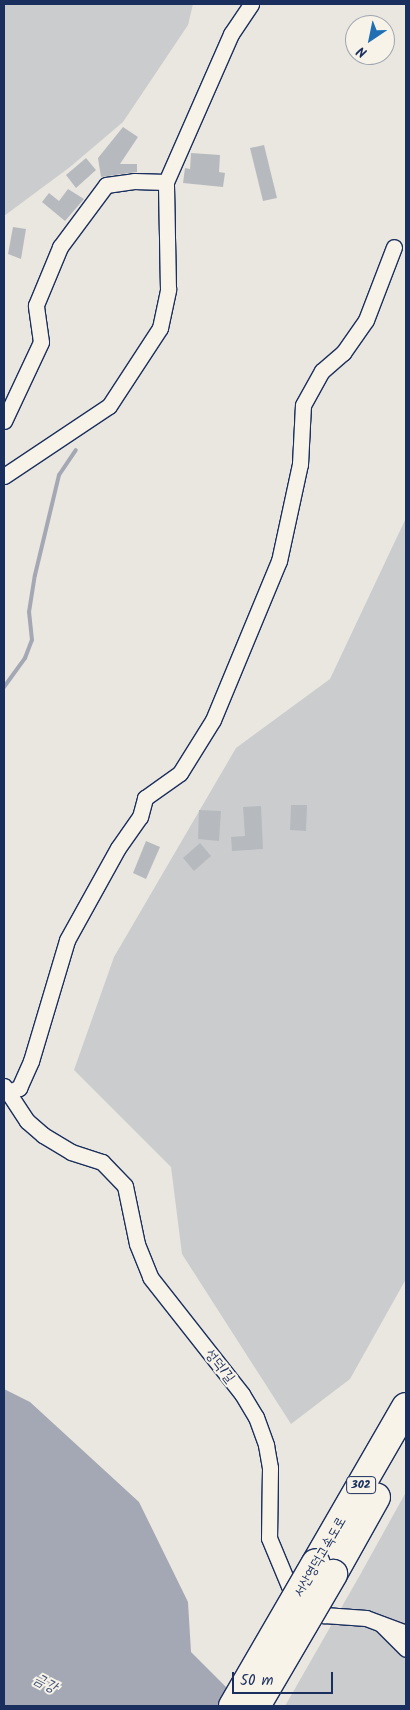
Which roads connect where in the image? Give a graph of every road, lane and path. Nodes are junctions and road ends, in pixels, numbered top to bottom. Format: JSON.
{"nodes":[{"id":1,"x":250,"y":4,"type":"edge"},
{"id":2,"x":166,"y":182,"type":"junction"},
{"id":3,"x":394,"y":247,"type":"dead end"},
{"id":4,"x":4,"y":421,"type":"edge"},
{"id":5,"x":4,"y":476,"type":"edge"},
{"id":6,"x":6,"y":1089,"type":"edge"},
{"id":7,"x":406,"y":1407,"type":"edge"},
{"id":8,"x":406,"y":1444,"type":"edge"},
{"id":9,"x":324,"y":1568,"type":"junction"},
{"id":10,"x":379,"y":1621,"type":"junction"},
{"id":11,"x":406,"y":1633,"type":"edge"},
{"id":12,"x":406,"y":1649,"type":"edge"},
{"id":13,"x":233,"y":1706,"type":"edge"},
{"id":14,"x":256,"y":1706,"type":"edge"}],
"edges":[{"from":1,"to":2,"type":"street"},
{"from":2,"to":4,"type":"street"},
{"from":2,"to":5,"type":"street"},
{"from":3,"to":6,"type":"street"},
{"from":6,"to":10,"type":"street","name":"성덕1길"},
{"from":7,"to":9,"type":"highway","name":"서산영덕고속도로","number":"302"},
{"from":8,"to":9,"type":"highway","name":"서산영덕고속도로","number":"302"},
{"from":9,"to":13,"type":"highway","name":"서산영덕고속도로","number":"302","bridge":true},
{"from":9,"to":14,"type":"highway","name":"서산영덕고속도로","number":"302","bridge":true},
{"from":10,"to":11,"type":"street","name":"성덕1길"},
{"from":10,"to":12,"type":"street"}]}
